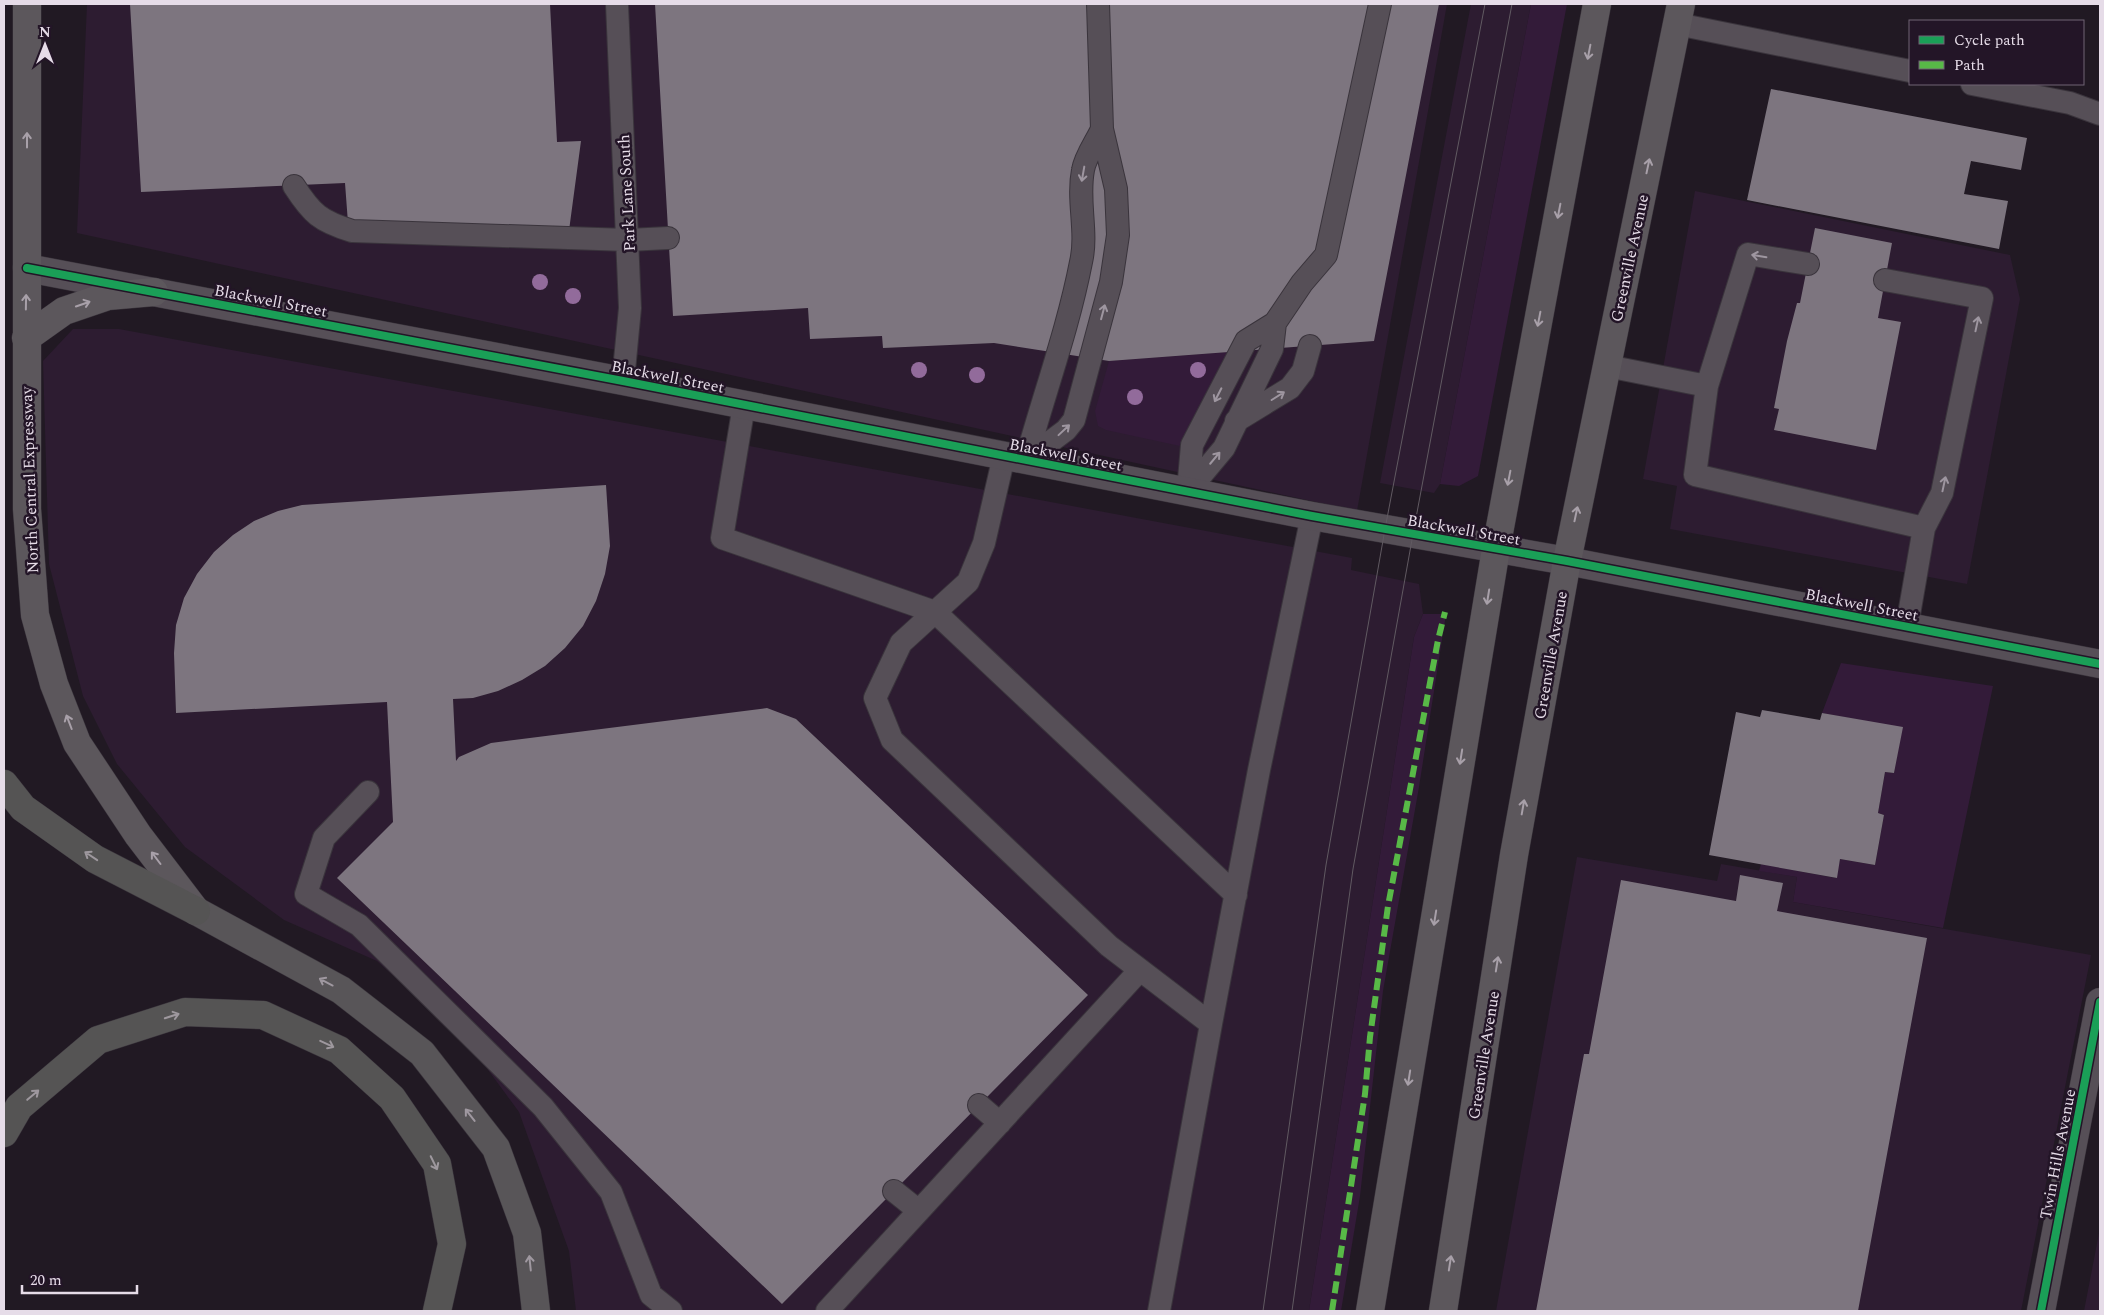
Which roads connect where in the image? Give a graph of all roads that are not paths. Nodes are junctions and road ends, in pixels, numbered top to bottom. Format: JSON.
{"nodes":[{"id":1,"x":28,"y":4,"type":"edge"},
{"id":2,"x":617,"y":4,"type":"edge"},
{"id":3,"x":1098,"y":4,"type":"edge"},
{"id":4,"x":1380,"y":4,"type":"edge"},
{"id":5,"x":1598,"y":4,"type":"edge"},
{"id":6,"x":1676,"y":10,"type":"edge"},
{"id":7,"x":1909,"y":71,"type":"edge"},
{"id":8,"x":1977,"y":85,"type":"edge"},
{"id":9,"x":2100,"y":114,"type":"edge"},
{"id":10,"x":1102,"y":129,"type":"junction"},
{"id":11,"x":294,"y":186,"type":"dead end"},
{"id":12,"x":668,"y":238,"type":"dead end"},
{"id":13,"x":628,"y":240,"type":"junction"},
{"id":14,"x":1808,"y":264,"type":"dead end"},
{"id":15,"x":27,"y":268,"type":"junction"},
{"id":16,"x":1885,"y":280,"type":"dead end"},
{"id":17,"x":154,"y":292,"type":"junction"},
{"id":18,"x":1274,"y":323,"type":"junction"},
{"id":19,"x":26,"y":338,"type":"junction"},
{"id":20,"x":1310,"y":346,"type":"dead end"},
{"id":21,"x":1607,"y":366,"type":"junction"},
{"id":22,"x":623,"y":382,"type":"junction"},
{"id":23,"x":1707,"y":386,"type":"junction"},
{"id":24,"x":744,"y":405,"type":"junction"},
{"id":25,"x":1236,"y":421,"type":"junction"},
{"id":26,"x":1015,"y":458,"type":"junction"},
{"id":27,"x":1188,"y":492,"type":"junction"},
{"id":28,"x":1312,"y":516,"type":"junction"},
{"id":29,"x":1924,"y":528,"type":"junction"},
{"id":30,"x":1496,"y":549,"type":"junction"},
{"id":31,"x":1566,"y":562,"type":"junction"},
{"id":32,"x":935,"y":612,"type":"junction"},
{"id":33,"x":1907,"y":626,"type":"junction"},
{"id":34,"x":2100,"y":664,"type":"edge"},
{"id":35,"x":4,"y":784,"type":"edge"},
{"id":36,"x":368,"y":792,"type":"dead end"},
{"id":37,"x":1236,"y":895,"type":"junction"},
{"id":38,"x":196,"y":911,"type":"junction"},
{"id":39,"x":1140,"y":970,"type":"junction"},
{"id":40,"x":2100,"y":1002,"type":"edge"},
{"id":41,"x":1211,"y":1024,"type":"junction"},
{"id":42,"x":979,"y":1105,"type":"dead end"},
{"id":43,"x":1000,"y":1123,"type":"junction"},
{"id":44,"x":4,"y":1134,"type":"edge"},
{"id":45,"x":894,"y":1191,"type":"dead end"},
{"id":46,"x":919,"y":1211,"type":"junction"},
{"id":47,"x":437,"y":1311,"type":"edge"},
{"id":48,"x":536,"y":1311,"type":"edge"},
{"id":49,"x":671,"y":1311,"type":"edge"},
{"id":50,"x":827,"y":1311,"type":"edge"},
{"id":51,"x":1159,"y":1311,"type":"edge"},
{"id":52,"x":1370,"y":1311,"type":"edge"},
{"id":53,"x":1443,"y":1311,"type":"edge"},
{"id":54,"x":2041,"y":1311,"type":"edge"}],
"edges":[{"from":15,"to":1,"type":"main road","name":"North Central Expressway","one_way":true},
{"from":2,"to":13,"type":"lane","name":"Park Lane South"},
{"from":3,"to":10,"type":"lane"},
{"from":4,"to":18,"type":"lane"},
{"from":5,"to":30,"type":"main road","one_way":true},
{"from":6,"to":7,"type":"lane"},
{"from":21,"to":6,"type":"main road","name":"Greenville Avenue","one_way":true},
{"from":8,"to":9,"type":"lane"},
{"from":10,"to":26,"type":"lane","one_way":true},
{"from":26,"to":10,"type":"lane","one_way":true},
{"from":11,"to":13,"type":"lane"},
{"from":12,"to":13,"type":"lane"},
{"from":13,"to":22,"type":"lane","name":"Park Lane South"},
{"from":14,"to":23,"type":"lane","one_way":true},
{"from":15,"to":17,"type":"street","name":"Blackwell Street"},
{"from":19,"to":15,"type":"main road","name":"North Central Expressway","one_way":true},
{"from":29,"to":16,"type":"lane","one_way":true},
{"from":19,"to":17,"type":"main road","one_way":true},
{"from":17,"to":22,"type":"street","name":"Blackwell Street"},
{"from":18,"to":25,"type":"lane"},
{"from":18,"to":27,"type":"lane","one_way":true},
{"from":38,"to":19,"type":"main road","name":"North Central Expressway","one_way":true},
{"from":25,"to":20,"type":"lane","one_way":true},
{"from":21,"to":23,"type":"lane"},
{"from":31,"to":21,"type":"main road","name":"Greenville Avenue","one_way":true},
{"from":22,"to":24,"type":"street","name":"Blackwell Street"},
{"from":23,"to":29,"type":"lane"},
{"from":24,"to":26,"type":"street","name":"Blackwell Street"},
{"from":24,"to":32,"type":"lane"},
{"from":27,"to":25,"type":"lane","one_way":true},
{"from":26,"to":27,"type":"street","name":"Blackwell Street"},
{"from":26,"to":32,"type":"lane"},
{"from":27,"to":28,"type":"street","name":"Blackwell Street"},
{"from":28,"to":30,"type":"street","name":"Blackwell Street"},
{"from":28,"to":37,"type":"lane"},
{"from":29,"to":33,"type":"lane"},
{"from":30,"to":31,"type":"street","name":"Blackwell Street"},
{"from":30,"to":52,"type":"main road","one_way":true},
{"from":31,"to":33,"type":"street","name":"Blackwell Street"},
{"from":53,"to":31,"type":"main road","name":"Greenville Avenue","one_way":true},
{"from":32,"to":37,"type":"lane"},
{"from":32,"to":39,"type":"lane"},
{"from":33,"to":34,"type":"street","name":"Blackwell Street"},
{"from":38,"to":35,"type":"highway","one_way":true},
{"from":36,"to":49,"type":"lane"},
{"from":37,"to":41,"type":"lane"},
{"from":48,"to":38,"type":"main road","one_way":true},
{"from":39,"to":41,"type":"lane"},
{"from":39,"to":43,"type":"lane"},
{"from":40,"to":54,"type":"street","name":"Twin Hills Avenue"},
{"from":41,"to":51,"type":"lane"},
{"from":42,"to":43,"type":"lane"},
{"from":43,"to":46,"type":"lane"},
{"from":44,"to":47,"type":"highway","one_way":true},
{"from":45,"to":46,"type":"lane"},
{"from":46,"to":50,"type":"lane"}]}
